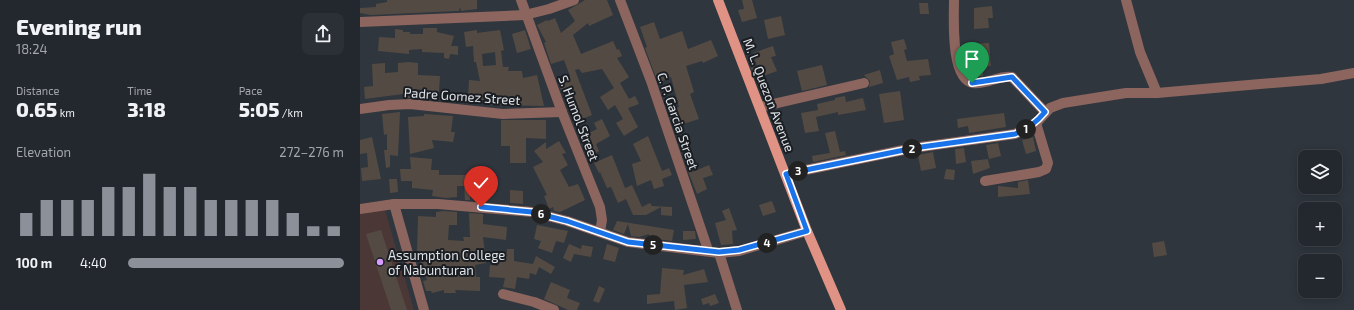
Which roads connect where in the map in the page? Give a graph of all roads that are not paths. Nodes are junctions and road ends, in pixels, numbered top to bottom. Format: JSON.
{"nodes":[{"id":1,"x":521,"y":0,"type":"edge"},
{"id":2,"x":574,"y":0,"type":"edge"},
{"id":3,"x":620,"y":0,"type":"edge"},
{"id":4,"x":718,"y":0,"type":"edge"},
{"id":5,"x":954,"y":0,"type":"edge"},
{"id":6,"x":1126,"y":0,"type":"edge"},
{"id":7,"x":525,"y":15,"type":"junction"},
{"id":8,"x":360,"y":22,"type":"edge"},
{"id":9,"x":1354,"y":73,"type":"edge"},
{"id":10,"x":864,"y":83,"type":"dead end"},
{"id":11,"x":1157,"y":93,"type":"junction"},
{"id":12,"x":760,"y":107,"type":"junction"},
{"id":13,"x":360,"y":109,"type":"edge"},
{"id":14,"x":562,"y":112,"type":"junction"},
{"id":15,"x":1045,"y":112,"type":"junction"},
{"id":16,"x":1036,"y":123,"type":"junction"},
{"id":17,"x":786,"y":174,"type":"junction"},
{"id":18,"x":985,"y":181,"type":"dead end"},
{"id":19,"x":394,"y":204,"type":"junction"},
{"id":20,"x":360,"y":209,"type":"edge"},
{"id":21,"x":807,"y":231,"type":"junction"},
{"id":22,"x":600,"y":232,"type":"junction"},
{"id":23,"x":708,"y":250,"type":"junction"},
{"id":24,"x":719,"y":252,"type":"junction"},
{"id":25,"x":503,"y":294,"type":"dead end"},
{"id":26,"x":424,"y":310,"type":"edge"},
{"id":27,"x":554,"y":310,"type":"edge"},
{"id":28,"x":738,"y":310,"type":"edge"},
{"id":29,"x":841,"y":310,"type":"edge"}],
"edges":[{"from":1,"to":7,"type":"street","name":"S. Humol Street"},
{"from":2,"to":7,"type":"street"},
{"from":3,"to":23,"type":"street","name":"C. P. Garcia Street"},
{"from":4,"to":12,"type":"main road","name":"M. L. Quezon Avenue"},
{"from":5,"to":15,"type":"street"},
{"from":6,"to":11,"type":"street"},
{"from":7,"to":8,"type":"street"},
{"from":7,"to":14,"type":"street","name":"S. Humol Street"},
{"from":9,"to":11,"type":"street"},
{"from":10,"to":12,"type":"street"},
{"from":11,"to":15,"type":"street"},
{"from":12,"to":17,"type":"main road","name":"M. L. Quezon Avenue"},
{"from":13,"to":14,"type":"street","name":"Padre Gomez Street"},
{"from":14,"to":22,"type":"street","name":"S. Humol Street"},
{"from":15,"to":16,"type":"street"},
{"from":16,"to":17,"type":"street"},
{"from":16,"to":18,"type":"street"},
{"from":17,"to":21,"type":"main road","name":"M. L. Quezon Avenue"},
{"from":19,"to":20,"type":"street"},
{"from":19,"to":22,"type":"street"},
{"from":19,"to":26,"type":"street"},
{"from":21,"to":24,"type":"street"},
{"from":21,"to":29,"type":"main road","name":"M. L. Quezon Avenue"},
{"from":22,"to":23,"type":"street"},
{"from":23,"to":24,"type":"street"},
{"from":24,"to":28,"type":"street"},
{"from":25,"to":27,"type":"street"}]}
